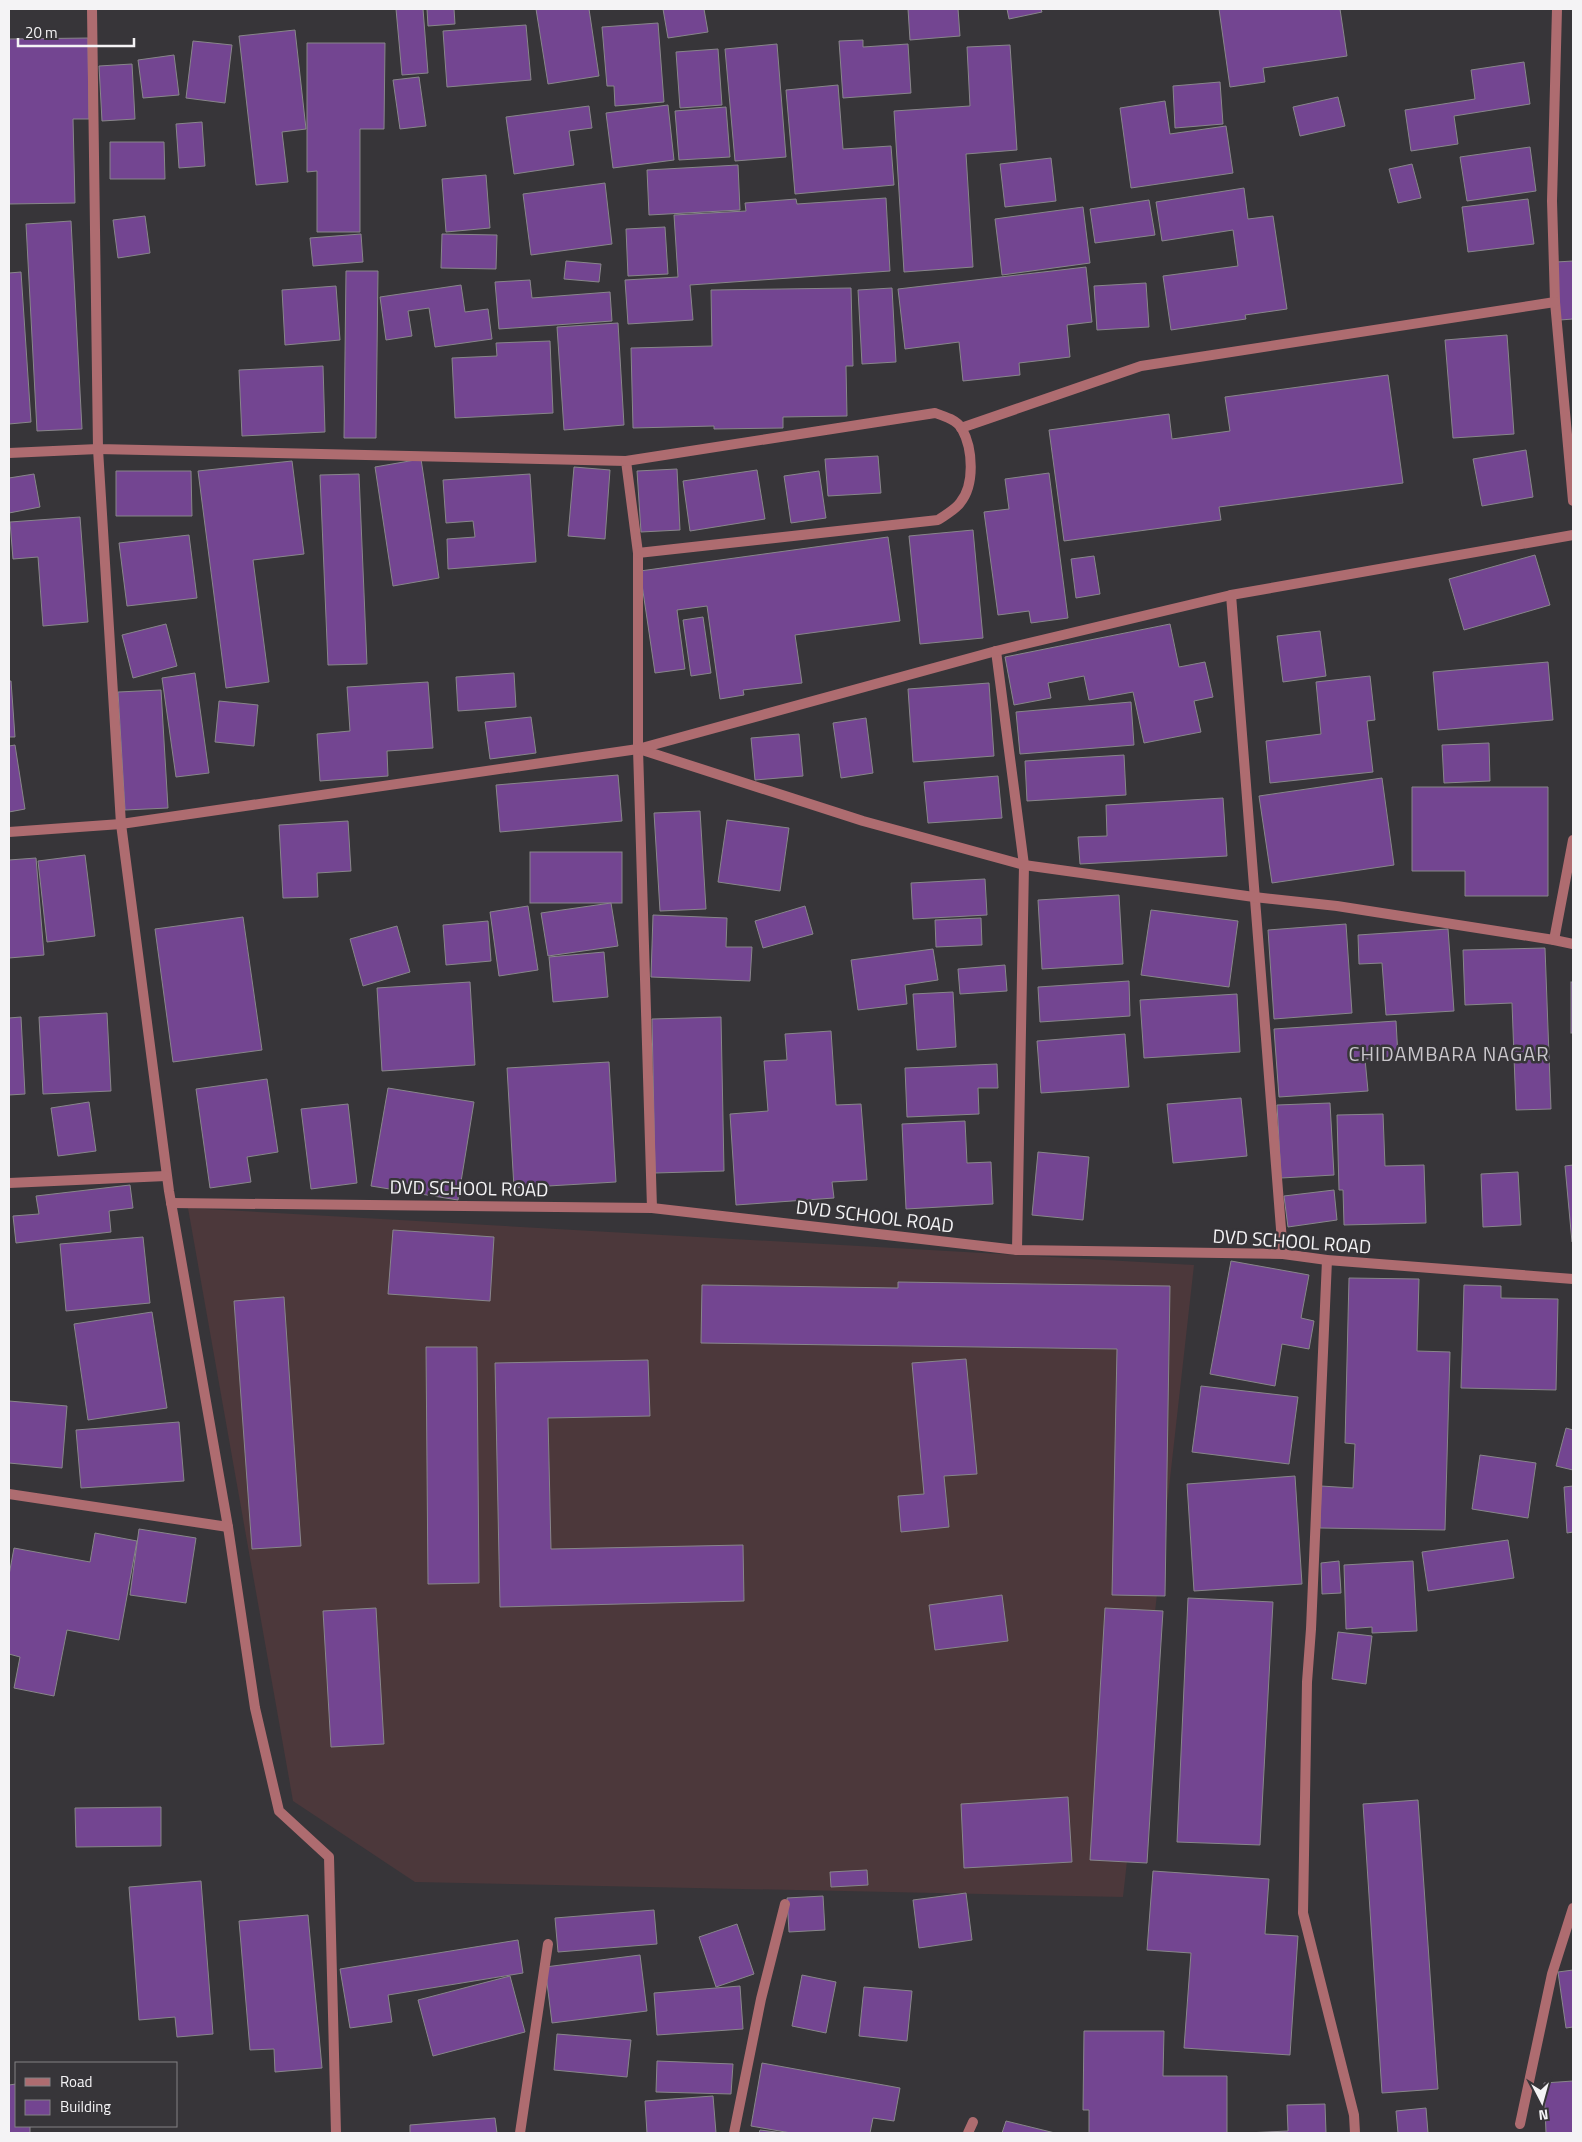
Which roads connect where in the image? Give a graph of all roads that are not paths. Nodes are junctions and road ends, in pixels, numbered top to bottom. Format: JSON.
{"nodes":[{"id":1,"x":92,"y":9,"type":"edge"},
{"id":2,"x":1557,"y":9,"type":"edge"},
{"id":3,"x":1555,"y":302,"type":"junction"},
{"id":4,"x":961,"y":428,"type":"junction"},
{"id":5,"x":98,"y":449,"type":"junction"},
{"id":6,"x":9,"y":453,"type":"edge"},
{"id":7,"x":626,"y":461,"type":"junction"},
{"id":8,"x":1573,"y":500,"type":"edge"},
{"id":9,"x":1573,"y":535,"type":"edge"},
{"id":10,"x":638,"y":553,"type":"junction"},
{"id":11,"x":1231,"y":596,"type":"junction"},
{"id":12,"x":996,"y":650,"type":"junction"},
{"id":13,"x":638,"y":749,"type":"junction"},
{"id":14,"x":120,"y":824,"type":"junction"},
{"id":15,"x":9,"y":832,"type":"edge"},
{"id":16,"x":1573,"y":840,"type":"edge"},
{"id":17,"x":1024,"y":865,"type":"junction"},
{"id":18,"x":1254,"y":897,"type":"junction"},
{"id":19,"x":1554,"y":940,"type":"junction"},
{"id":20,"x":1573,"y":944,"type":"edge"},
{"id":21,"x":166,"y":1176,"type":"junction"},
{"id":22,"x":9,"y":1183,"type":"edge"},
{"id":23,"x":171,"y":1203,"type":"junction"},
{"id":24,"x":652,"y":1208,"type":"junction"},
{"id":25,"x":1017,"y":1250,"type":"junction"},
{"id":26,"x":1282,"y":1254,"type":"junction"},
{"id":27,"x":1327,"y":1260,"type":"junction"},
{"id":28,"x":1573,"y":1279,"type":"edge"},
{"id":29,"x":9,"y":1494,"type":"edge"},
{"id":30,"x":228,"y":1527,"type":"junction"},
{"id":31,"x":785,"y":1904,"type":"dead end"},
{"id":32,"x":1573,"y":1908,"type":"edge"},
{"id":33,"x":548,"y":1944,"type":"dead end"},
{"id":34,"x":973,"y":2122,"type":"dead end"},
{"id":35,"x":1520,"y":2124,"type":"dead end"},
{"id":36,"x":336,"y":2133,"type":"edge"},
{"id":37,"x":520,"y":2133,"type":"edge"},
{"id":38,"x":734,"y":2133,"type":"edge"},
{"id":39,"x":968,"y":2133,"type":"edge"},
{"id":40,"x":1355,"y":2133,"type":"edge"}],
"edges":[{"from":1,"to":5,"type":"street"},
{"from":2,"to":3,"type":"street"},
{"from":3,"to":4,"type":"street"},
{"from":3,"to":8,"type":"street"},
{"from":4,"to":7,"type":"street"},
{"from":4,"to":10,"type":"street"},
{"from":5,"to":6,"type":"street"},
{"from":5,"to":7,"type":"street"},
{"from":5,"to":14,"type":"street"},
{"from":7,"to":10,"type":"street"},
{"from":9,"to":11,"type":"street"},
{"from":10,"to":13,"type":"street"},
{"from":11,"to":12,"type":"street"},
{"from":11,"to":18,"type":"street"},
{"from":12,"to":13,"type":"street"},
{"from":12,"to":17,"type":"street"},
{"from":13,"to":14,"type":"street"},
{"from":13,"to":17,"type":"street"},
{"from":13,"to":24,"type":"street"},
{"from":14,"to":15,"type":"street"},
{"from":14,"to":21,"type":"street"},
{"from":16,"to":19,"type":"street"},
{"from":17,"to":18,"type":"street"},
{"from":17,"to":25,"type":"street"},
{"from":18,"to":19,"type":"street"},
{"from":18,"to":26,"type":"street"},
{"from":19,"to":20,"type":"street"},
{"from":21,"to":22,"type":"street"},
{"from":21,"to":23,"type":"street"},
{"from":23,"to":24,"type":"street","name":"DVD SCHOOL ROAD"},
{"from":23,"to":30,"type":"street"},
{"from":24,"to":25,"type":"street","name":"DVD SCHOOL ROAD"},
{"from":25,"to":26,"type":"street","name":"DVD SCHOOL ROAD"},
{"from":26,"to":27,"type":"street","name":"DVD SCHOOL ROAD"},
{"from":27,"to":28,"type":"street","name":"DVD SCHOOL ROAD"},
{"from":27,"to":40,"type":"street"},
{"from":29,"to":30,"type":"street"},
{"from":30,"to":36,"type":"street"},
{"from":31,"to":38,"type":"street"},
{"from":32,"to":35,"type":"street"},
{"from":33,"to":37,"type":"street"},
{"from":34,"to":39,"type":"street"}]}
